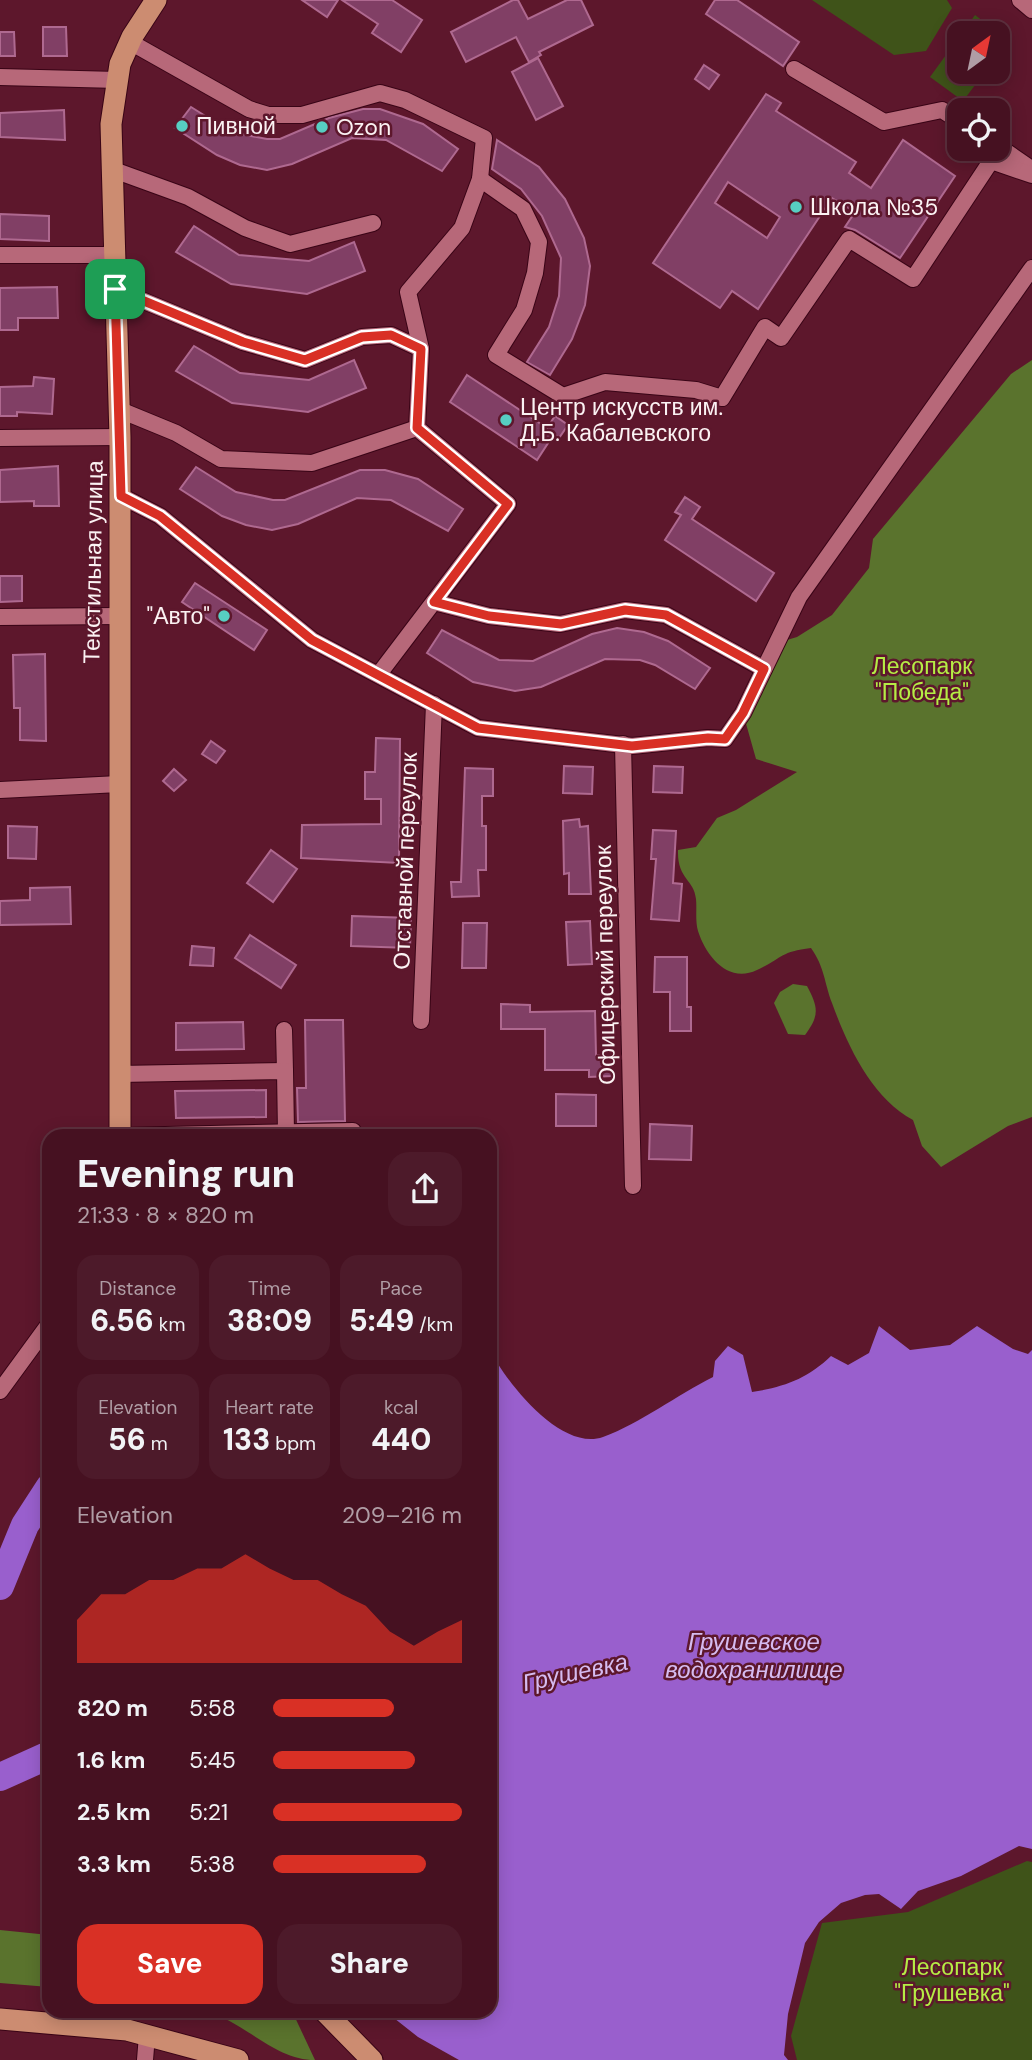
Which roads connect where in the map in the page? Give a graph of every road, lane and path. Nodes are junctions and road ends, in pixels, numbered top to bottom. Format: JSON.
{"nodes":[{"id":1,"x":1020,"y":0,"type":"edge"},
{"id":2,"x":153,"y":1,"type":"edge"},
{"id":3,"x":1032,"y":10,"type":"edge"},
{"id":4,"x":130,"y":43,"type":"junction"},
{"id":5,"x":794,"y":69,"type":"dead end"},
{"id":6,"x":0,"y":77,"type":"edge"},
{"id":7,"x":118,"y":80,"type":"junction"},
{"id":8,"x":947,"y":113,"type":"edge"},
{"id":9,"x":1010,"y":154,"type":"edge"},
{"id":10,"x":111,"y":169,"type":"junction"},
{"id":11,"x":1032,"y":169,"type":"edge"},
{"id":12,"x":1032,"y":175,"type":"edge"},
{"id":13,"x":480,"y":178,"type":"junction"},
{"id":14,"x":373,"y":223,"type":"dead end"},
{"id":15,"x":0,"y":255,"type":"edge"},
{"id":16,"x":115,"y":255,"type":"junction"},
{"id":17,"x":1032,"y":268,"type":"edge"},
{"id":18,"x":115,"y":289,"type":"junction"},
{"id":19,"x":421,"y":349,"type":"junction"},
{"id":20,"x":120,"y":410,"type":"junction"},
{"id":21,"x":417,"y":428,"type":"junction"},
{"id":22,"x":120,"y":437,"type":"junction"},
{"id":23,"x":0,"y":438,"type":"edge"},
{"id":24,"x":121,"y":496,"type":"junction"},
{"id":25,"x":434,"y":602,"type":"junction"},
{"id":26,"x":118,"y":616,"type":"junction"},
{"id":27,"x":0,"y":617,"type":"edge"},
{"id":28,"x":764,"y":669,"type":"junction"},
{"id":29,"x":379,"y":674,"type":"junction"},
{"id":30,"x":434,"y":704,"type":"junction"},
{"id":31,"x":623,"y":744,"type":"junction"},
{"id":32,"x":119,"y":784,"type":"junction"},
{"id":33,"x":0,"y":790,"type":"edge"},
{"id":34,"x":421,"y":1021,"type":"dead end"},
{"id":35,"x":284,"y":1030,"type":"dead end"},
{"id":36,"x":285,"y":1071,"type":"junction"},
{"id":37,"x":119,"y":1074,"type":"junction"},
{"id":38,"x":120,"y":1129,"type":"edge"},
{"id":39,"x":286,"y":1129,"type":"edge"},
{"id":40,"x":633,"y":1186,"type":"dead end"},
{"id":41,"x":42,"y":1334,"type":"edge"},
{"id":42,"x":0,"y":1391,"type":"edge"},
{"id":43,"x":331,"y":2018,"type":"edge"},
{"id":44,"x":0,"y":2020,"type":"edge"},
{"id":45,"x":147,"y":2035,"type":"junction"},
{"id":46,"x":145,"y":2060,"type":"edge"},
{"id":47,"x":238,"y":2060,"type":"edge"},
{"id":48,"x":372,"y":2060,"type":"edge"}],
"edges":[{"from":1,"to":3,"type":"street"},
{"from":2,"to":4,"type":"main road","name":"Текстильная улица"},
{"from":4,"to":7,"type":"main road","name":"Текстильная улица"},
{"from":4,"to":13,"type":"street"},
{"from":5,"to":8,"type":"street"},
{"from":6,"to":7,"type":"street"},
{"from":7,"to":10,"type":"main road","name":"Текстильная улица"},
{"from":9,"to":11,"type":"street"},
{"from":10,"to":14,"type":"street"},
{"from":10,"to":16,"type":"main road","name":"Текстильная улица"},
{"from":12,"to":13,"type":"street"},
{"from":13,"to":19,"type":"street"},
{"from":15,"to":16,"type":"street"},
{"from":16,"to":18,"type":"main road","name":"Текстильная улица"},
{"from":17,"to":28,"type":"street"},
{"from":18,"to":19,"type":"street"},
{"from":18,"to":20,"type":"main road","name":"Текстильная улица"},
{"from":19,"to":21,"type":"street"},
{"from":20,"to":21,"type":"street"},
{"from":20,"to":22,"type":"main road","name":"Текстильная улица"},
{"from":21,"to":25,"type":"street"},
{"from":22,"to":23,"type":"street"},
{"from":22,"to":24,"type":"main road","name":"Текстильная улица"},
{"from":24,"to":26,"type":"main road","name":"Текстильная улица"},
{"from":24,"to":29,"type":"street"},
{"from":25,"to":28,"type":"street"},
{"from":25,"to":29,"type":"street"},
{"from":26,"to":27,"type":"street"},
{"from":26,"to":32,"type":"main road","name":"Текстильная улица"},
{"from":28,"to":31,"type":"street"},
{"from":29,"to":30,"type":"street"},
{"from":30,"to":31,"type":"street"},
{"from":30,"to":34,"type":"street","name":"Отставной переулок"},
{"from":31,"to":40,"type":"street","name":"Офицерский переулок"},
{"from":32,"to":33,"type":"street"},
{"from":32,"to":37,"type":"main road","name":"Текстильная улица"},
{"from":35,"to":36,"type":"street"},
{"from":36,"to":37,"type":"street"},
{"from":36,"to":39,"type":"street"},
{"from":37,"to":38,"type":"main road","name":"Текстильная улица"},
{"from":41,"to":42,"type":"street"},
{"from":43,"to":48,"type":"main road"},
{"from":44,"to":45,"type":"main road"},
{"from":45,"to":46,"type":"street"},
{"from":45,"to":47,"type":"main road"}]}
